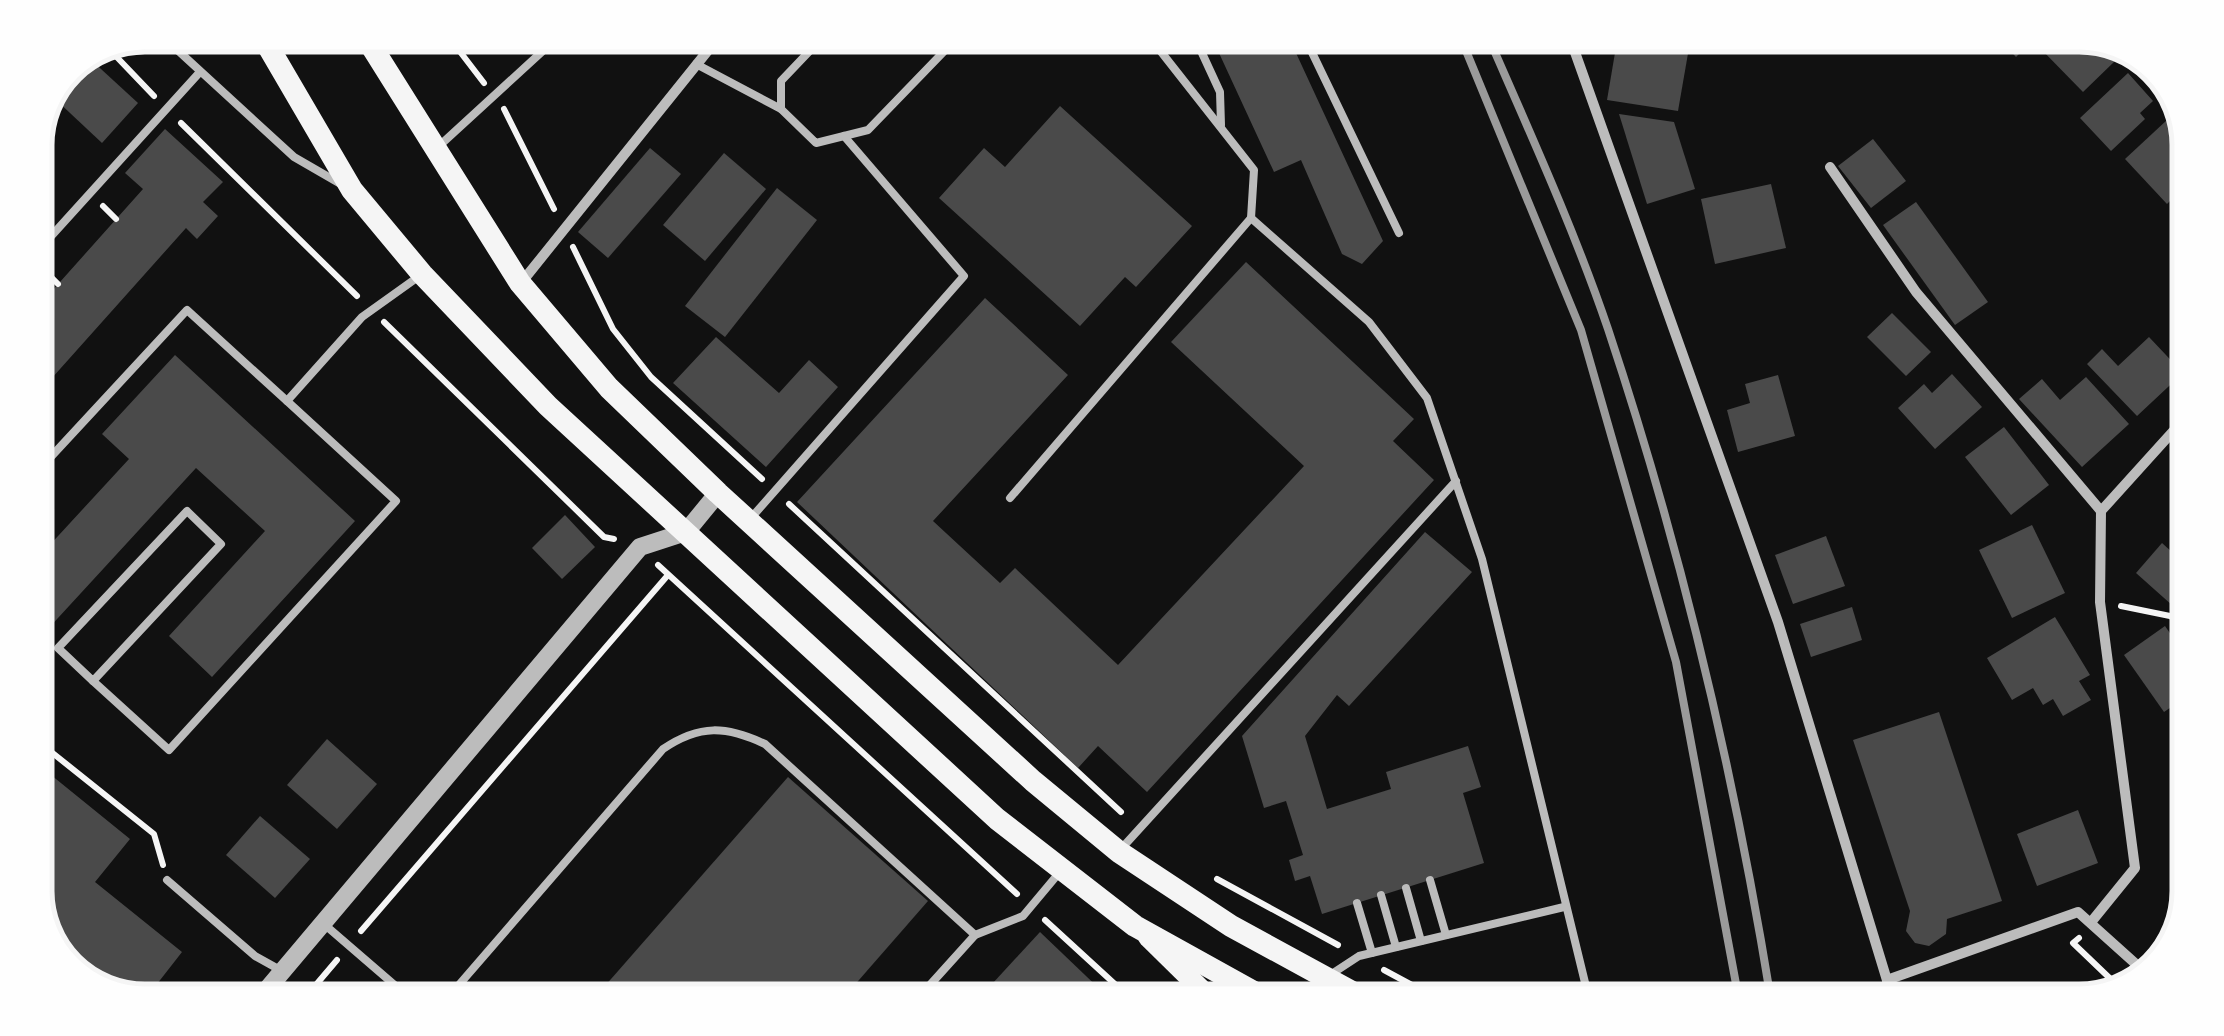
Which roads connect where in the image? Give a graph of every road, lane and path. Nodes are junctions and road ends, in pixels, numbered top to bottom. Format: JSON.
{"nodes":[{"id":1,"x":178,"y":52,"type":"edge"},
{"id":2,"x":271,"y":52,"type":"edge"},
{"id":3,"x":376,"y":52,"type":"edge"},
{"id":4,"x":460,"y":52,"type":"edge"},
{"id":5,"x":542,"y":52,"type":"edge"},
{"id":6,"x":706,"y":52,"type":"edge"},
{"id":7,"x":809,"y":52,"type":"edge"},
{"id":8,"x":943,"y":52,"type":"edge"},
{"id":9,"x":1161,"y":52,"type":"edge"},
{"id":10,"x":1202,"y":52,"type":"edge"},
{"id":11,"x":1312,"y":52,"type":"edge"},
{"id":12,"x":1574,"y":52,"type":"edge"},
{"id":13,"x":696,"y":64,"type":"junction"},
{"id":14,"x":199,"y":73,"type":"junction"},
{"id":15,"x":495,"y":97,"type":"junction"},
{"id":16,"x":782,"y":109,"type":"junction"},
{"id":17,"x":1221,"y":128,"type":"junction"},
{"id":18,"x":844,"y":136,"type":"junction"},
{"id":19,"x":438,"y":147,"type":"junction"},
{"id":20,"x":1830,"y":167,"type":"dead end"},
{"id":21,"x":352,"y":190,"type":"junction"},
{"id":22,"x":1252,"y":218,"type":"junction"},
{"id":23,"x":563,"y":227,"type":"junction"},
{"id":24,"x":1399,"y":233,"type":"dead end"},
{"id":25,"x":53,"y":234,"type":"edge"},
{"id":26,"x":422,"y":274,"type":"junction"},
{"id":27,"x":520,"y":284,"type":"junction"},
{"id":28,"x":287,"y":401,"type":"junction"},
{"id":29,"x":2171,"y":434,"type":"edge"},
{"id":30,"x":53,"y":455,"type":"edge"},
{"id":31,"x":1456,"y":480,"type":"junction"},
{"id":32,"x":776,"y":492,"type":"junction"},
{"id":33,"x":718,"y":493,"type":"junction"},
{"id":34,"x":1010,"y":498,"type":"dead end"},
{"id":35,"x":2101,"y":510,"type":"junction"},
{"id":36,"x":748,"y":521,"type":"junction"},
{"id":37,"x":686,"y":532,"type":"junction"},
{"id":38,"x":640,"y":547,"type":"junction"},
{"id":39,"x":668,"y":575,"type":"junction"},
{"id":40,"x":2100,"y":602,"type":"junction"},
{"id":41,"x":2172,"y":617,"type":"edge"},
{"id":42,"x":93,"y":681,"type":"junction"},
{"id":43,"x":53,"y":754,"type":"edge"},
{"id":44,"x":1140,"y":826,"type":"junction"},
{"id":45,"x":1118,"y":852,"type":"junction"},
{"id":46,"x":1062,"y":870,"type":"junction"},
{"id":47,"x":1206,"y":873,"type":"dead end"},
{"id":48,"x":167,"y":880,"type":"joint"},
{"id":49,"x":1430,"y":880,"type":"dead end"},
{"id":50,"x":1406,"y":888,"type":"dead end"},
{"id":51,"x":1382,"y":895,"type":"dead end"},
{"id":52,"x":1357,"y":903,"type":"dead end"},
{"id":53,"x":1031,"y":907,"type":"junction"},
{"id":54,"x":1564,"y":907,"type":"junction"},
{"id":55,"x":2092,"y":921,"type":"junction"},
{"id":56,"x":323,"y":924,"type":"junction"},
{"id":57,"x":1135,"y":926,"type":"junction"},
{"id":58,"x":1446,"y":935,"type":"junction"},
{"id":59,"x":975,"y":936,"type":"junction"},
{"id":60,"x":2080,"y":937,"type":"dead end"},
{"id":61,"x":1421,"y":941,"type":"junction"},
{"id":62,"x":349,"y":945,"type":"junction"},
{"id":63,"x":1396,"y":947,"type":"junction"},
{"id":64,"x":1372,"y":953,"type":"junction"},
{"id":65,"x":1359,"y":956,"type":"junction"},
{"id":66,"x":2136,"y":963,"type":"edge"},
{"id":67,"x":282,"y":971,"type":"junction"},
{"id":68,"x":1326,"y":978,"type":"junction"},
{"id":69,"x":2110,"y":978,"type":"edge"},
{"id":70,"x":1887,"y":980,"type":"junction"},
{"id":71,"x":271,"y":984,"type":"edge"},
{"id":72,"x":316,"y":984,"type":"edge"},
{"id":73,"x":394,"y":984,"type":"edge"},
{"id":74,"x":460,"y":984,"type":"edge"},
{"id":75,"x":931,"y":984,"type":"edge"},
{"id":76,"x":1114,"y":984,"type":"edge"},
{"id":77,"x":1195,"y":984,"type":"edge"},
{"id":78,"x":1238,"y":984,"type":"edge"},
{"id":79,"x":1337,"y":984,"type":"edge"},
{"id":80,"x":1410,"y":984,"type":"edge"},
{"id":81,"x":1585,"y":984,"type":"edge"},
{"id":82,"x":1888,"y":984,"type":"edge"}],
"edges":[{"from":1,"to":14,"type":"lane"},
{"from":2,"to":21,"type":"main road"},
{"from":3,"to":19,"type":"main road"},
{"from":4,"to":15,"type":"path"},
{"from":5,"to":15,"type":"lane"},
{"from":6,"to":13,"type":"street"},
{"from":7,"to":16,"type":"lane"},
{"from":8,"to":18,"type":"lane"},
{"from":9,"to":17,"type":"lane"},
{"from":10,"to":17,"type":"lane"},
{"from":11,"to":24,"type":"lane"},
{"from":12,"to":70,"type":"street"},
{"from":13,"to":16,"type":"lane"},
{"from":13,"to":23,"type":"street"},
{"from":14,"to":21,"type":"lane"},
{"from":14,"to":25,"type":"lane"},
{"from":15,"to":19,"type":"lane"},
{"from":15,"to":23,"type":"path"},
{"from":16,"to":18,"type":"lane"},
{"from":17,"to":22,"type":"lane"},
{"from":18,"to":32,"type":"lane"},
{"from":19,"to":27,"type":"main road"},
{"from":20,"to":35,"type":"street"},
{"from":21,"to":26,"type":"main road"},
{"from":22,"to":31,"type":"lane"},
{"from":22,"to":34,"type":"lane"},
{"from":23,"to":27,"type":"street"},
{"from":23,"to":32,"type":"path"},
{"from":26,"to":28,"type":"lane"},
{"from":26,"to":37,"type":"main road"},
{"from":27,"to":33,"type":"main road"},
{"from":28,"to":30,"type":"lane"},
{"from":28,"to":42,"type":"lane"},
{"from":29,"to":35,"type":"street"},
{"from":31,"to":44,"type":"lane"},
{"from":31,"to":54,"type":"lane"},
{"from":32,"to":36,"type":"lane"},
{"from":32,"to":44,"type":"path"},
{"from":33,"to":36,"type":"main road"},
{"from":33,"to":37,"type":"street"},
{"from":35,"to":40,"type":"street"},
{"from":36,"to":45,"type":"main road"},
{"from":37,"to":38,"type":"street"},
{"from":37,"to":46,"type":"main road"},
{"from":38,"to":39,"type":"path"},
{"from":38,"to":56,"type":"street"},
{"from":39,"to":53,"type":"path"},
{"from":39,"to":62,"type":"path"},
{"from":40,"to":41,"type":"path"},
{"from":40,"to":55,"type":"street"},
{"from":42,"to":42,"type":"lane"},
{"from":43,"to":48,"type":"path"},
{"from":44,"to":45,"type":"lane"},
{"from":45,"to":68,"type":"main road"},
{"from":46,"to":53,"type":"lane"},
{"from":46,"to":57,"type":"main road"},
{"from":47,"to":65,"type":"path"},
{"from":48,"to":67,"type":"lane"},
{"from":49,"to":58,"type":"lane"},
{"from":50,"to":61,"type":"lane"},
{"from":51,"to":63,"type":"lane"},
{"from":52,"to":64,"type":"lane"},
{"from":53,"to":59,"type":"lane"},
{"from":53,"to":76,"type":"path"},
{"from":54,"to":58,"type":"lane"},
{"from":54,"to":81,"type":"lane"},
{"from":55,"to":66,"type":"street"},
{"from":55,"to":70,"type":"street"},
{"from":56,"to":62,"type":"lane"},
{"from":56,"to":67,"type":"street"},
{"from":57,"to":77,"type":"main road"},
{"from":57,"to":78,"type":"main road"},
{"from":58,"to":61,"type":"lane"},
{"from":59,"to":74,"type":"lane"},
{"from":59,"to":75,"type":"lane"},
{"from":60,"to":69,"type":"path"},
{"from":61,"to":63,"type":"lane"},
{"from":62,"to":72,"type":"path"},
{"from":62,"to":73,"type":"lane"},
{"from":63,"to":64,"type":"lane"},
{"from":64,"to":65,"type":"lane"},
{"from":65,"to":68,"type":"lane"},
{"from":65,"to":80,"type":"path"},
{"from":67,"to":71,"type":"street"},
{"from":68,"to":79,"type":"main road"},
{"from":70,"to":82,"type":"street"}]}
